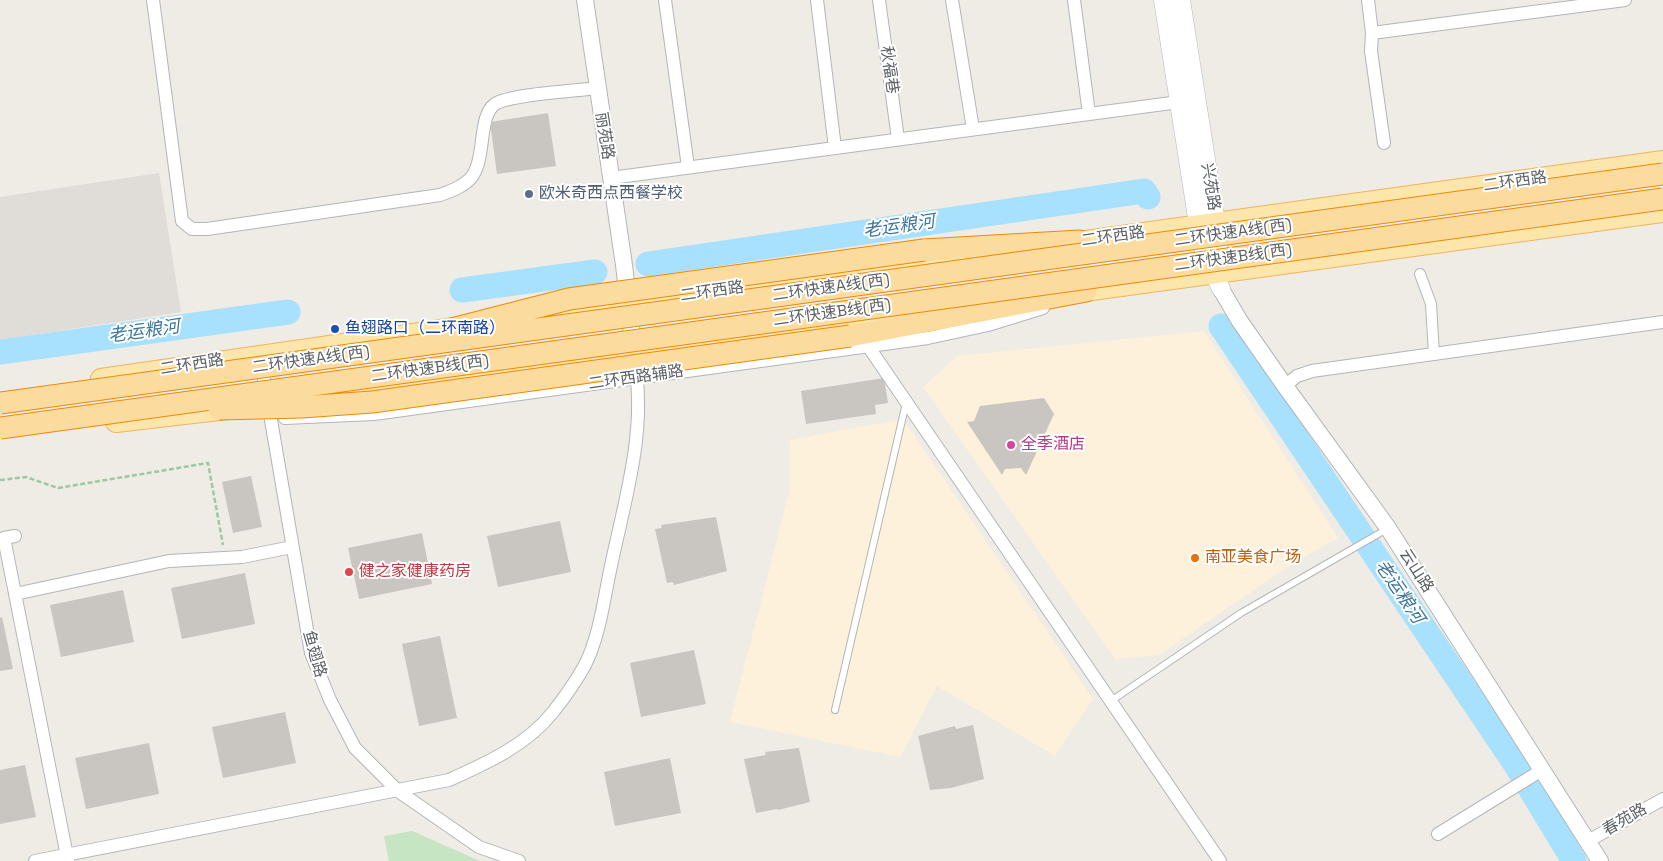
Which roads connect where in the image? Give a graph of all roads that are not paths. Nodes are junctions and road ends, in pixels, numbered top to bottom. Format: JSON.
{"nodes":[{"id":1,"x":152,"y":0,"type":"edge"},
{"id":2,"x":585,"y":0,"type":"edge"},
{"id":3,"x":665,"y":0,"type":"edge"},
{"id":4,"x":817,"y":0,"type":"edge"},
{"id":5,"x":879,"y":0,"type":"edge"},
{"id":6,"x":952,"y":0,"type":"edge"},
{"id":7,"x":1074,"y":0,"type":"edge"},
{"id":8,"x":1163,"y":0,"type":"edge"},
{"id":9,"x":1182,"y":0,"type":"edge"},
{"id":10,"x":1368,"y":0,"type":"edge"},
{"id":11,"x":1626,"y":0,"type":"edge"},
{"id":12,"x":1575,"y":3,"type":"edge"},
{"id":13,"x":1372,"y":33,"type":"junction"},
{"id":14,"x":597,"y":88,"type":"junction"},
{"id":15,"x":1179,"y":102,"type":"junction"},
{"id":16,"x":1090,"y":114,"type":"junction"},
{"id":17,"x":973,"y":130,"type":"junction"},
{"id":18,"x":898,"y":139,"type":"junction"},
{"id":19,"x":1384,"y":143,"type":"dead end"},
{"id":20,"x":835,"y":148,"type":"junction"},
{"id":21,"x":1663,"y":161,"type":"edge"},
{"id":22,"x":688,"y":167,"type":"junction"},
{"id":23,"x":1663,"y":174,"type":"edge"},
{"id":24,"x":610,"y":178,"type":"junction"},
{"id":25,"x":1663,"y":199,"type":"edge"},
{"id":26,"x":1663,"y":212,"type":"edge"},
{"id":27,"x":1207,"y":224,"type":"junction"},
{"id":28,"x":1080,"y":242,"type":"junction"},
{"id":29,"x":1420,"y":274,"type":"dead end"},
{"id":30,"x":1218,"y":278,"type":"junction"},
{"id":31,"x":1086,"y":291,"type":"junction"},
{"id":32,"x":628,"y":304,"type":"junction"},
{"id":33,"x":1663,"y":322,"type":"edge"},
{"id":34,"x":859,"y":341,"type":"junction"},
{"id":35,"x":1434,"y":355,"type":"junction"},
{"id":36,"x":269,"y":360,"type":"junction"},
{"id":37,"x":636,"y":364,"type":"junction"},
{"id":38,"x":1284,"y":386,"type":"junction"},
{"id":39,"x":0,"y":396,"type":"edge"},
{"id":40,"x":906,"y":402,"type":"junction"},
{"id":41,"x":0,"y":403,"type":"edge"},
{"id":42,"x":131,"y":410,"type":"junction"},
{"id":43,"x":269,"y":411,"type":"junction"},
{"id":44,"x":0,"y":428,"type":"edge"},
{"id":45,"x":0,"y":435,"type":"edge"},
{"id":46,"x":1388,"y":528,"type":"junction"},
{"id":47,"x":15,"y":536,"type":"dead end"},
{"id":48,"x":292,"y":547,"type":"junction"},
{"id":49,"x":15,"y":594,"type":"junction"},
{"id":50,"x":1111,"y":701,"type":"junction"},
{"id":51,"x":835,"y":710,"type":"dead end"},
{"id":52,"x":1538,"y":772,"type":"junction"},
{"id":53,"x":398,"y":791,"type":"junction"},
{"id":54,"x":1663,"y":799,"type":"edge"},
{"id":55,"x":1438,"y":834,"type":"dead end"},
{"id":56,"x":1588,"y":842,"type":"junction"},
{"id":57,"x":67,"y":858,"type":"edge"},
{"id":58,"x":35,"y":861,"type":"edge"},
{"id":59,"x":519,"y":861,"type":"edge"},
{"id":60,"x":1220,"y":861,"type":"edge"},
{"id":61,"x":1600,"y":861,"type":"edge"}],
"edges":[{"from":1,"to":14,"type":"street"},
{"from":2,"to":14,"type":"street","name":"丽苑路"},
{"from":3,"to":22,"type":"street"},
{"from":4,"to":20,"type":"street"},
{"from":5,"to":18,"type":"street","name":"秋福巷"},
{"from":6,"to":17,"type":"street"},
{"from":7,"to":16,"type":"street"},
{"from":8,"to":15,"type":"main road","name":"兴苑路"},
{"from":9,"to":27,"type":"main road","name":"兴苑路"},
{"from":10,"to":13,"type":"street"},
{"from":11,"to":12,"type":"street"},
{"from":12,"to":13,"type":"street"},
{"from":13,"to":19,"type":"street"},
{"from":14,"to":24,"type":"street","name":"丽苑路"},
{"from":15,"to":16,"type":"street"},
{"from":15,"to":27,"type":"main road","name":"兴苑路"},
{"from":16,"to":17,"type":"street"},
{"from":17,"to":18,"type":"street"},
{"from":18,"to":20,"type":"street"},
{"from":20,"to":22,"type":"street"},
{"from":21,"to":27,"type":"main road","name":"二环西路"},
{"from":22,"to":24,"type":"street"},
{"from":23,"to":36,"type":"highway","name":"二环快速A线(西)","bridge":true},
{"from":24,"to":32,"type":"street","name":"丽苑路"},
{"from":25,"to":42,"type":"highway","name":"二环快速B线(西)","bridge":true},
{"from":26,"to":30,"type":"main road"},
{"from":27,"to":28,"type":"main road","name":"二环西路"},
{"from":27,"to":30,"type":"main road","name":"兴苑路"},
{"from":28,"to":32,"type":"main road","name":"二环西路"},
{"from":28,"to":36,"type":"highway","bridge":true},
{"from":29,"to":35,"type":"street"},
{"from":30,"to":31,"type":"main road"},
{"from":30,"to":38,"type":"street","name":"云山路"},
{"from":31,"to":34,"type":"highway"},
{"from":31,"to":37,"type":"main road"},
{"from":32,"to":36,"type":"main road","name":"二环西路"},
{"from":32,"to":37,"type":"street","name":"丽苑路"},
{"from":33,"to":35,"type":"street"},
{"from":34,"to":37,"type":"street","name":"二环西路辅路"},
{"from":34,"to":40,"type":"street"},
{"from":34,"to":42,"type":"highway","bridge":true},
{"from":35,"to":38,"type":"street"},
{"from":36,"to":39,"type":"main road","name":"二环西路"},
{"from":36,"to":41,"type":"highway","name":"二环快速A线(西)","bridge":true},
{"from":36,"to":43,"type":"street","name":"鱼翅路"},
{"from":37,"to":43,"type":"main road"},
{"from":37,"to":53,"type":"street"},
{"from":38,"to":46,"type":"street","name":"云山路"},
{"from":40,"to":50,"type":"street"},
{"from":40,"to":51,"type":"lane"},
{"from":42,"to":44,"type":"highway","name":"二环快速B线(西)","bridge":true},
{"from":43,"to":45,"type":"main road"},
{"from":43,"to":48,"type":"street","name":"鱼翅路"},
{"from":46,"to":50,"type":"lane"},
{"from":46,"to":52,"type":"street","name":"云山路"},
{"from":47,"to":49,"type":"street"},
{"from":48,"to":49,"type":"street"},
{"from":48,"to":53,"type":"street","name":"鱼翅路"},
{"from":49,"to":57,"type":"street"},
{"from":50,"to":60,"type":"street"},
{"from":52,"to":55,"type":"street"},
{"from":52,"to":56,"type":"street","name":"云山路"},
{"from":53,"to":57,"type":"street"},
{"from":53,"to":59,"type":"street","name":"鱼翅路"},
{"from":54,"to":56,"type":"street","name":"春苑路"},
{"from":56,"to":61,"type":"street","name":"云山路"},
{"from":57,"to":58,"type":"street"}]}
